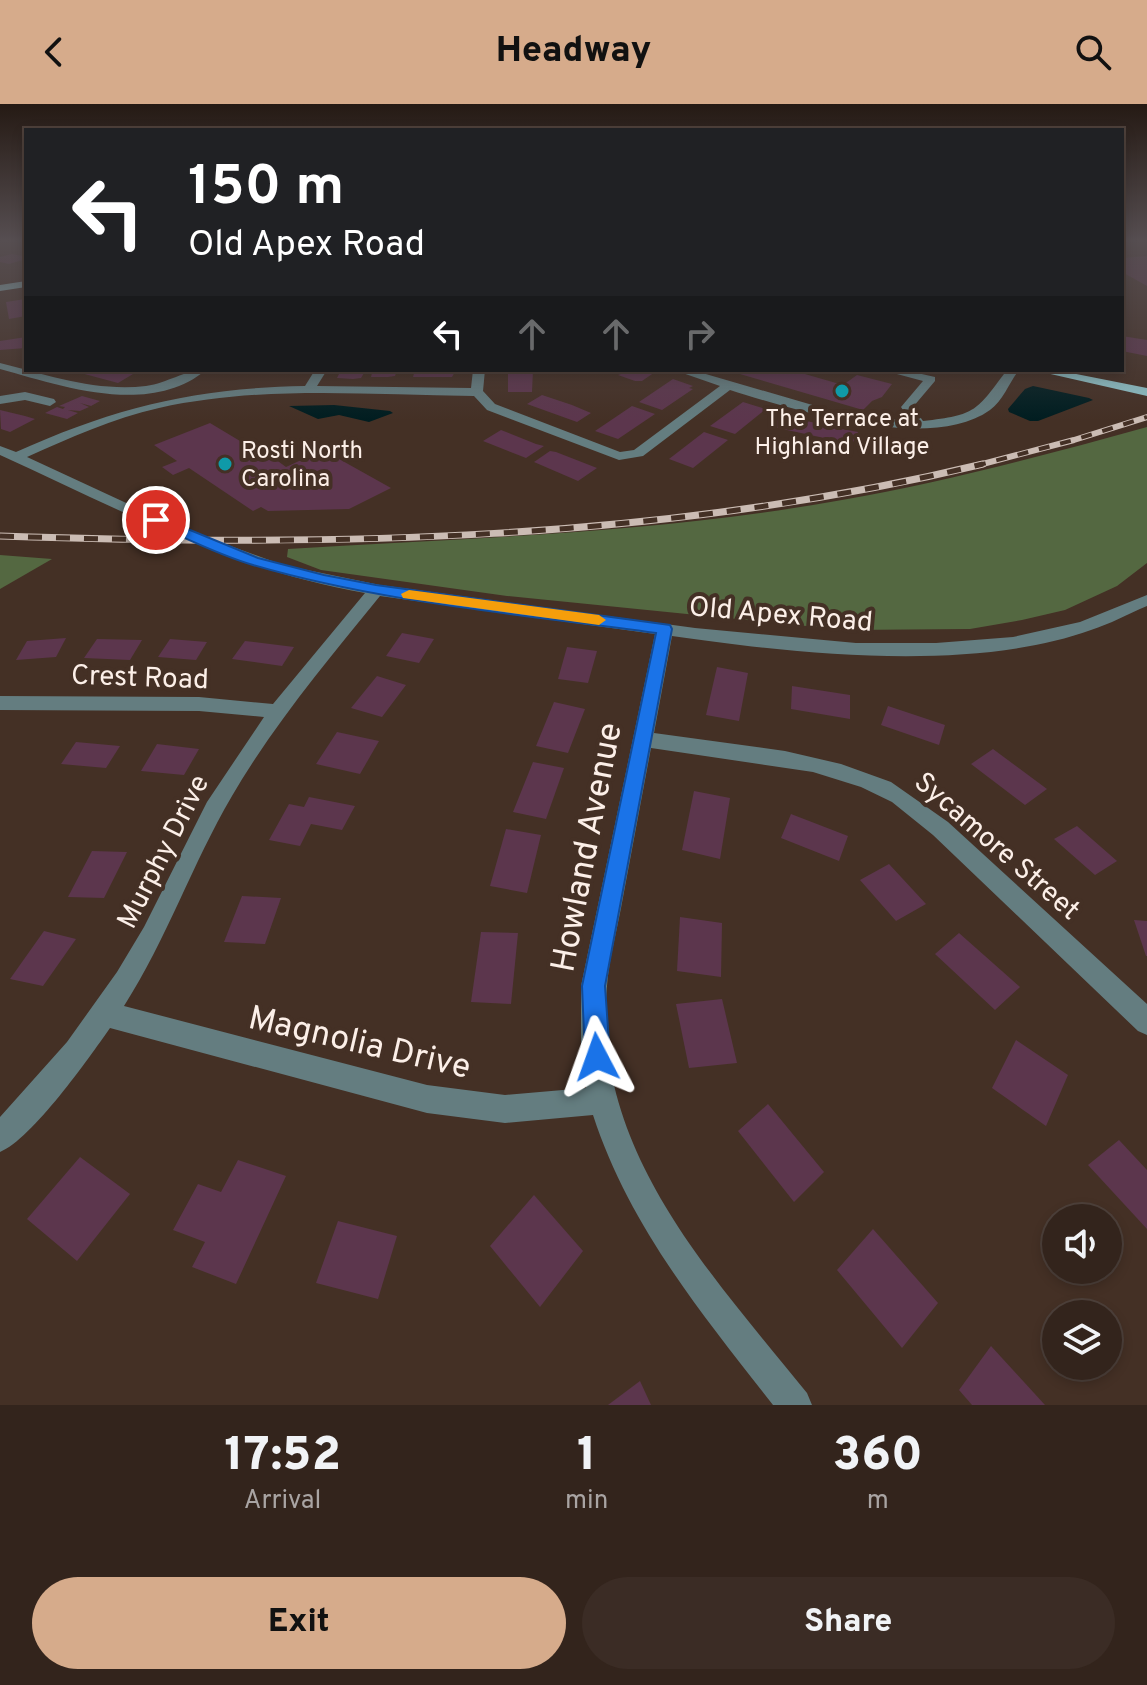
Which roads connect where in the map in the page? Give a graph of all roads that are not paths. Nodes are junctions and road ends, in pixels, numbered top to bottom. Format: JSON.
{"nodes":[{"id":1,"x":17,"y":357,"type":"dead end"},
{"id":2,"x":0,"y":364,"type":"edge"},
{"id":3,"x":24,"y":370,"type":"edge"},
{"id":4,"x":31,"y":372,"type":"edge"},
{"id":5,"x":195,"y":372,"type":"edge"},
{"id":6,"x":320,"y":372,"type":"edge"},
{"id":7,"x":479,"y":372,"type":"edge"},
{"id":8,"x":687,"y":372,"type":"edge"},
{"id":9,"x":898,"y":372,"type":"edge"},
{"id":10,"x":1012,"y":372,"type":"edge"},
{"id":11,"x":1049,"y":372,"type":"edge"},
{"id":12,"x":729,"y":385,"type":"junction"},
{"id":13,"x":308,"y":392,"type":"junction"},
{"id":14,"x":477,"y":392,"type":"junction"},
{"id":15,"x":1147,"y":392,"type":"edge"},
{"id":16,"x":0,"y":400,"type":"edge"},
{"id":17,"x":50,"y":402,"type":"dead end"},
{"id":18,"x":919,"y":424,"type":"junction"},
{"id":19,"x":0,"y":450,"type":"edge"},
{"id":20,"x":17,"y":457,"type":"junction"},
{"id":21,"x":376,"y":590,"type":"junction"},
{"id":22,"x":1147,"y":600,"type":"edge"},
{"id":23,"x":665,"y":629,"type":"junction"},
{"id":24,"x":0,"y":703,"type":"edge"},
{"id":25,"x":279,"y":712,"type":"junction"},
{"id":26,"x":642,"y":739,"type":"junction"},
{"id":27,"x":105,"y":1014,"type":"junction"},
{"id":28,"x":1147,"y":1022,"type":"edge"},
{"id":29,"x":602,"y":1100,"type":"junction"},
{"id":30,"x":0,"y":1138,"type":"edge"},
{"id":31,"x":795,"y":1405,"type":"edge"}],
"edges":[{"from":1,"to":2,"type":"street"},
{"from":2,"to":3,"type":"street"},
{"from":4,"to":5,"type":"street"},
{"from":6,"to":13,"type":"street"},
{"from":7,"to":14,"type":"street"},
{"from":8,"to":12,"type":"street"},
{"from":9,"to":18,"type":"street"},
{"from":10,"to":18,"type":"street"},
{"from":11,"to":15,"type":"main road"},
{"from":12,"to":14,"type":"street"},
{"from":12,"to":18,"type":"street"},
{"from":13,"to":14,"type":"street"},
{"from":13,"to":20,"type":"street"},
{"from":16,"to":17,"type":"street"},
{"from":19,"to":20,"type":"street","name":"Old Apex Road"},
{"from":20,"to":21,"type":"street","name":"Old Apex Road"},
{"from":21,"to":23,"type":"street","name":"Old Apex Road"},
{"from":21,"to":25,"type":"street","name":"Murphy Drive"},
{"from":22,"to":23,"type":"street","name":"Old Apex Road"},
{"from":23,"to":26,"type":"street","name":"Howland Avenue"},
{"from":24,"to":25,"type":"street","name":"Crest Road"},
{"from":25,"to":27,"type":"street","name":"Murphy Drive"},
{"from":26,"to":28,"type":"street","name":"Sycamore Street"},
{"from":26,"to":29,"type":"street","name":"Howland Avenue"},
{"from":27,"to":29,"type":"street","name":"Magnolia Drive"},
{"from":27,"to":30,"type":"street","name":"Murphy Drive"},
{"from":29,"to":31,"type":"street","name":"Howland Avenue"}]}
